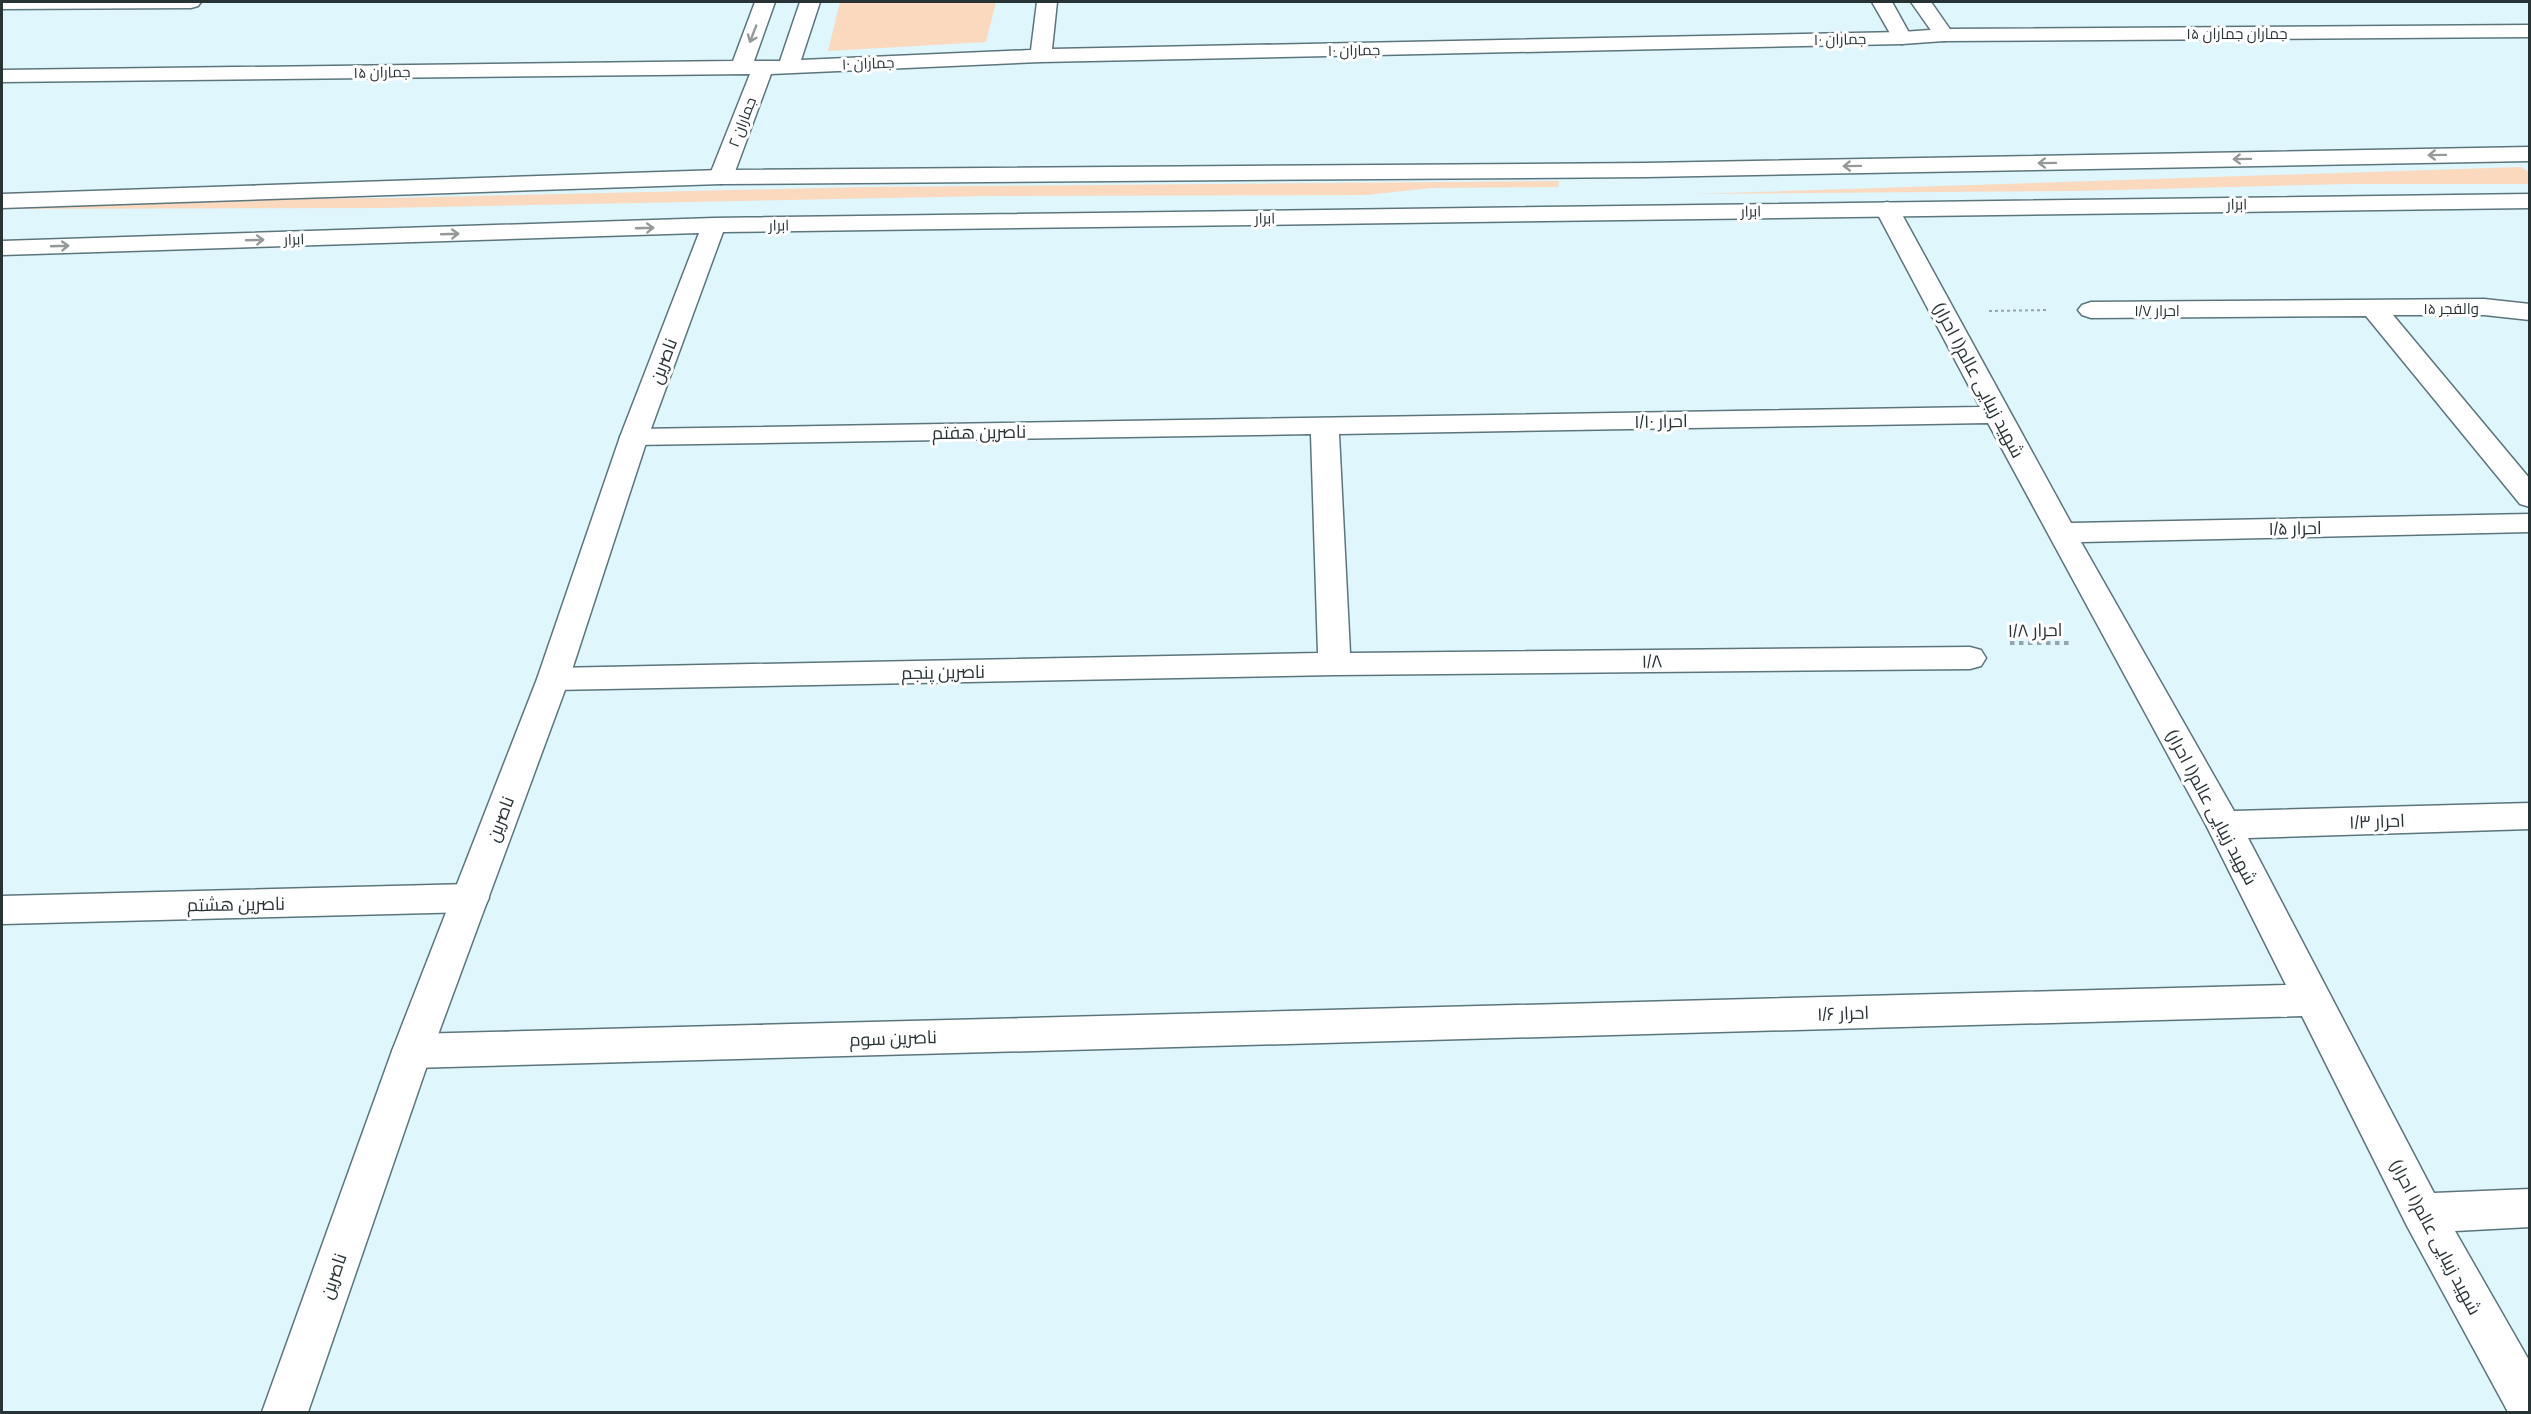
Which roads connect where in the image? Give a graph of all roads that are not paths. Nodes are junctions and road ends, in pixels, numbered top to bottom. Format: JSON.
{"nodes":[{"id":1,"x":191,"y":2,"type":"edge"},
{"id":2,"x":765,"y":2,"type":"edge"},
{"id":3,"x":810,"y":2,"type":"edge"},
{"id":4,"x":1047,"y":2,"type":"edge"},
{"id":5,"x":1882,"y":2,"type":"edge"},
{"id":6,"x":1921,"y":2,"type":"edge"},
{"id":7,"x":2,"y":3,"type":"edge"},
{"id":8,"x":2529,"y":31,"type":"edge"},
{"id":9,"x":1944,"y":34,"type":"junction"},
{"id":10,"x":1902,"y":38,"type":"junction"},
{"id":11,"x":1041,"y":56,"type":"junction"},
{"id":12,"x":752,"y":67,"type":"junction"},
{"id":13,"x":788,"y":67,"type":"junction"},
{"id":14,"x":2,"y":76,"type":"edge"},
{"id":15,"x":2495,"y":154,"type":"junction"},
{"id":16,"x":2529,"y":154,"type":"edge"},
{"id":17,"x":2529,"y":160,"type":"edge"},
{"id":18,"x":721,"y":177,"type":"junction"},
{"id":19,"x":2,"y":201,"type":"edge"},
{"id":20,"x":2529,"y":201,"type":"edge"},
{"id":21,"x":1887,"y":209,"type":"junction"},
{"id":22,"x":714,"y":225,"type":"junction"},
{"id":23,"x":2,"y":248,"type":"edge"},
{"id":24,"x":2373,"y":308,"type":"junction"},
{"id":25,"x":2091,"y":310,"type":"road end"},
{"id":26,"x":2529,"y":312,"type":"edge"},
{"id":27,"x":1998,"y":415,"type":"junction"},
{"id":28,"x":1325,"y":426,"type":"junction"},
{"id":29,"x":634,"y":437,"type":"junction"},
{"id":30,"x":2529,"y":498,"type":"edge"},
{"id":31,"x":2529,"y":523,"type":"edge"},
{"id":32,"x":2061,"y":533,"type":"junction"},
{"id":33,"x":1970,"y":658,"type":"road end"},
{"id":34,"x":1334,"y":664,"type":"junction"},
{"id":35,"x":553,"y":680,"type":"junction"},
{"id":36,"x":2529,"y":816,"type":"edge"},
{"id":37,"x":2224,"y":825,"type":"junction"},
{"id":38,"x":471,"y":898,"type":"junction"},
{"id":39,"x":2,"y":910,"type":"edge"},
{"id":40,"x":2312,"y":1000,"type":"junction"},
{"id":41,"x":1374,"y":1025,"type":"joint"},
{"id":42,"x":412,"y":1051,"type":"junction"},
{"id":43,"x":2529,"y":1208,"type":"edge"},
{"id":44,"x":2422,"y":1213,"type":"junction"},
{"id":45,"x":2529,"y":1407,"type":"edge"},
{"id":46,"x":285,"y":1413,"type":"edge"}],
"edges":[{"from":1,"to":7,"type":"street"},
{"from":2,"to":12,"type":"street","name":"جماران ۲","one_way":true},
{"from":3,"to":13,"type":"street"},
{"from":4,"to":11,"type":"street"},
{"from":5,"to":10,"type":"street"},
{"from":6,"to":9,"type":"street"},
{"from":8,"to":9,"type":"street","name":"جماران جماران ۱۵"},
{"from":9,"to":10,"type":"street","name":"جماران ۱۰"},
{"from":10,"to":11,"type":"street","name":"جماران ۱۰"},
{"from":11,"to":13,"type":"street","name":"جماران ۱۰"},
{"from":12,"to":13,"type":"street","name":"جماران ۱۰"},
{"from":12,"to":14,"type":"street","name":"جماران ۱۵"},
{"from":12,"to":18,"type":"street","name":"جماران ۲"},
{"from":15,"to":16,"type":"street"},
{"from":15,"to":17,"type":"street"},
{"from":15,"to":18,"type":"street","one_way":true},
{"from":18,"to":19,"type":"street"},
{"from":20,"to":21,"type":"street","name":"ابرار"},
{"from":21,"to":22,"type":"street","name":"ابرار"},
{"from":21,"to":27,"type":"street","name":"شهید زیبایی عالم(۱ احرار)"},
{"from":23,"to":22,"type":"street","name":"ابرار","one_way":true},
{"from":22,"to":29,"type":"street","name":"ناصرین"},
{"from":24,"to":25,"type":"street","name":"۱/۷ احرار"},
{"from":24,"to":26,"type":"street","name":"۱۵ والفجر"},
{"from":24,"to":30,"type":"street"},
{"from":27,"to":28,"type":"street","name":"۱/۱۰ احرار"},
{"from":27,"to":32,"type":"street","name":"شهید زیبایی عالم(۱ احرار)"},
{"from":28,"to":29,"type":"street","name":"ناصرین هفتم"},
{"from":28,"to":34,"type":"street"},
{"from":29,"to":35,"type":"street","name":"ناصرین"},
{"from":31,"to":32,"type":"street","name":"۱/۵ احرار"},
{"from":32,"to":37,"type":"street","name":"شهید زیبایی عالم(۱ احرار)"},
{"from":33,"to":34,"type":"street","name":"۱/۸"},
{"from":34,"to":35,"type":"street","name":"ناصرین پنجم"},
{"from":35,"to":38,"type":"street","name":"ناصرین"},
{"from":36,"to":37,"type":"street","name":"۱/۳ احرار"},
{"from":37,"to":40,"type":"street","name":"شهید زیبایی عالم(۱ احرار)"},
{"from":38,"to":39,"type":"street","name":"ناصرین هشتم"},
{"from":38,"to":42,"type":"street","name":"ناصرین"},
{"from":40,"to":41,"type":"street","name":"۱/۶ احرار"},
{"from":40,"to":44,"type":"street","name":"شهید زیبایی عالم(۱ احرار)"},
{"from":41,"to":42,"type":"street","name":"ناصرین سوم"},
{"from":42,"to":46,"type":"street","name":"ناصرین"},
{"from":43,"to":44,"type":"street"},
{"from":44,"to":45,"type":"street","name":"شهید زیبایی عالم(۱ احرار)"}]}
